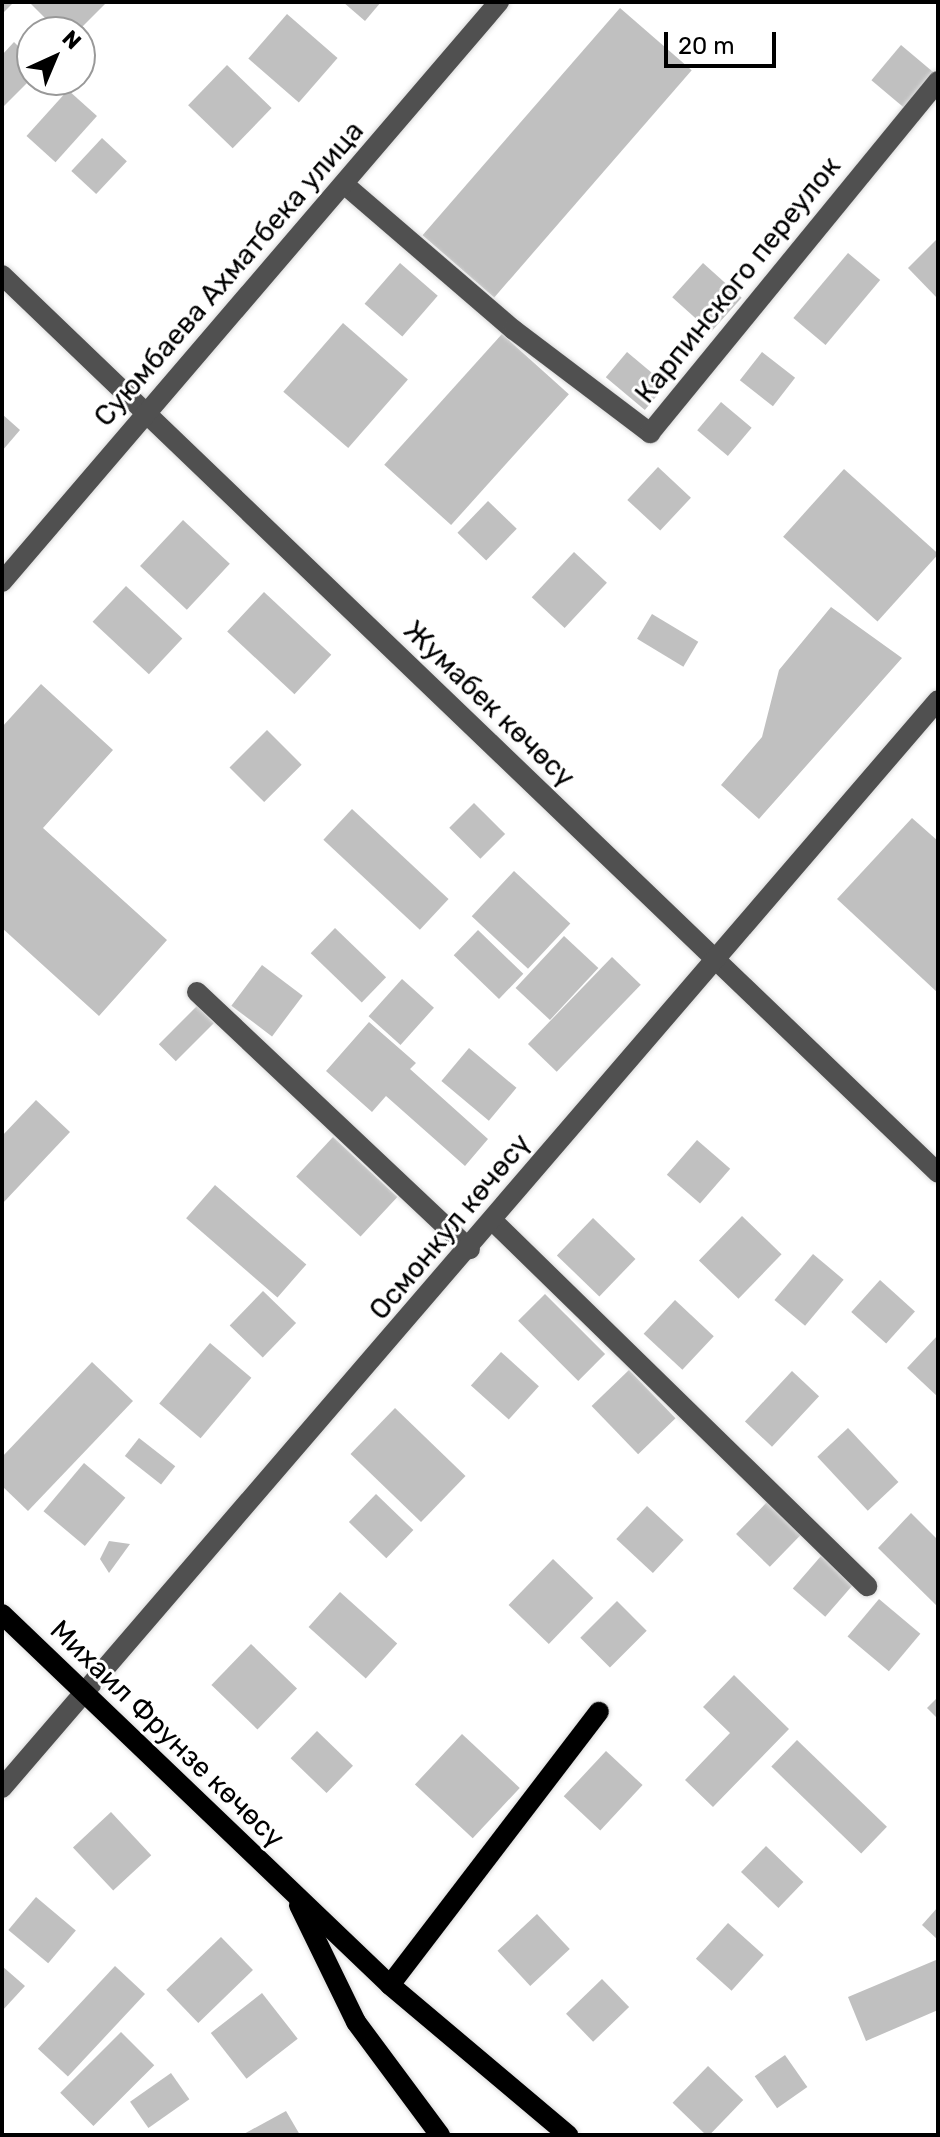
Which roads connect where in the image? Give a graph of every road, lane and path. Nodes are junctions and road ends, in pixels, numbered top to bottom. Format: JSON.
{"nodes":[{"id":1,"x":499,"y":2,"type":"edge"},
{"id":2,"x":938,"y":81,"type":"edge"},
{"id":3,"x":344,"y":184,"type":"junction"},
{"id":4,"x":2,"y":275,"type":"edge"},
{"id":5,"x":147,"y":413,"type":"junction"},
{"id":6,"x":2,"y":582,"type":"edge"},
{"id":7,"x":938,"y":700,"type":"edge"},
{"id":8,"x":713,"y":957,"type":"junction"},
{"id":9,"x":197,"y":992,"type":"dead end"},
{"id":10,"x":934,"y":1159,"type":"edge"},
{"id":11,"x":493,"y":1221,"type":"junction"},
{"id":12,"x":470,"y":1249,"type":"junction"},
{"id":13,"x":867,"y":1586,"type":"dead end"},
{"id":14,"x":2,"y":1614,"type":"edge"},
{"id":15,"x":86,"y":1694,"type":"junction"},
{"id":16,"x":599,"y":1712,"type":"dead end"},
{"id":17,"x":2,"y":1788,"type":"edge"},
{"id":18,"x":294,"y":1894,"type":"junction"},
{"id":19,"x":390,"y":1985,"type":"junction"},
{"id":20,"x":440,"y":2135,"type":"edge"},
{"id":21,"x":568,"y":2135,"type":"edge"}],
"edges":[{"from":1,"to":3,"type":"street","name":"Суюмбаева Ахматбека улица"},
{"from":2,"to":3,"type":"street","name":"Карпинского переулок"},
{"from":3,"to":5,"type":"street","name":"Суюмбаева Ахматбека улица"},
{"from":4,"to":5,"type":"street","name":"Жумабек көчөсү"},
{"from":5,"to":6,"type":"street","name":"Суюмбаева Ахматбека улица"},
{"from":5,"to":8,"type":"street","name":"Жумабек көчөсү"},
{"from":7,"to":8,"type":"street","name":"Осмонкул көчөсү"},
{"from":8,"to":10,"type":"street","name":"Жумабек көчөсү"},
{"from":8,"to":11,"type":"street","name":"Осмонкул көчөсү"},
{"from":9,"to":12,"type":"street"},
{"from":11,"to":12,"type":"street","name":"Осмонкул көчөсү"},
{"from":11,"to":13,"type":"street"},
{"from":12,"to":15,"type":"street","name":"Осмонкул көчөсү"},
{"from":14,"to":15,"type":"main road","name":"Михаил Фрунзе көчөсү"},
{"from":15,"to":17,"type":"street","name":"Осмонкул көчөсү"},
{"from":15,"to":18,"type":"main road","name":"Михаил Фрунзе көчөсү"},
{"from":16,"to":19,"type":"main road"},
{"from":18,"to":19,"type":"main road","name":"Михаил Фрунзе көчөсү"},
{"from":18,"to":20,"type":"main road","name":"Михаил Фрунзе көчөсү"},
{"from":19,"to":21,"type":"main road","name":"Михаил Фрунзе көчөсү"}]}
